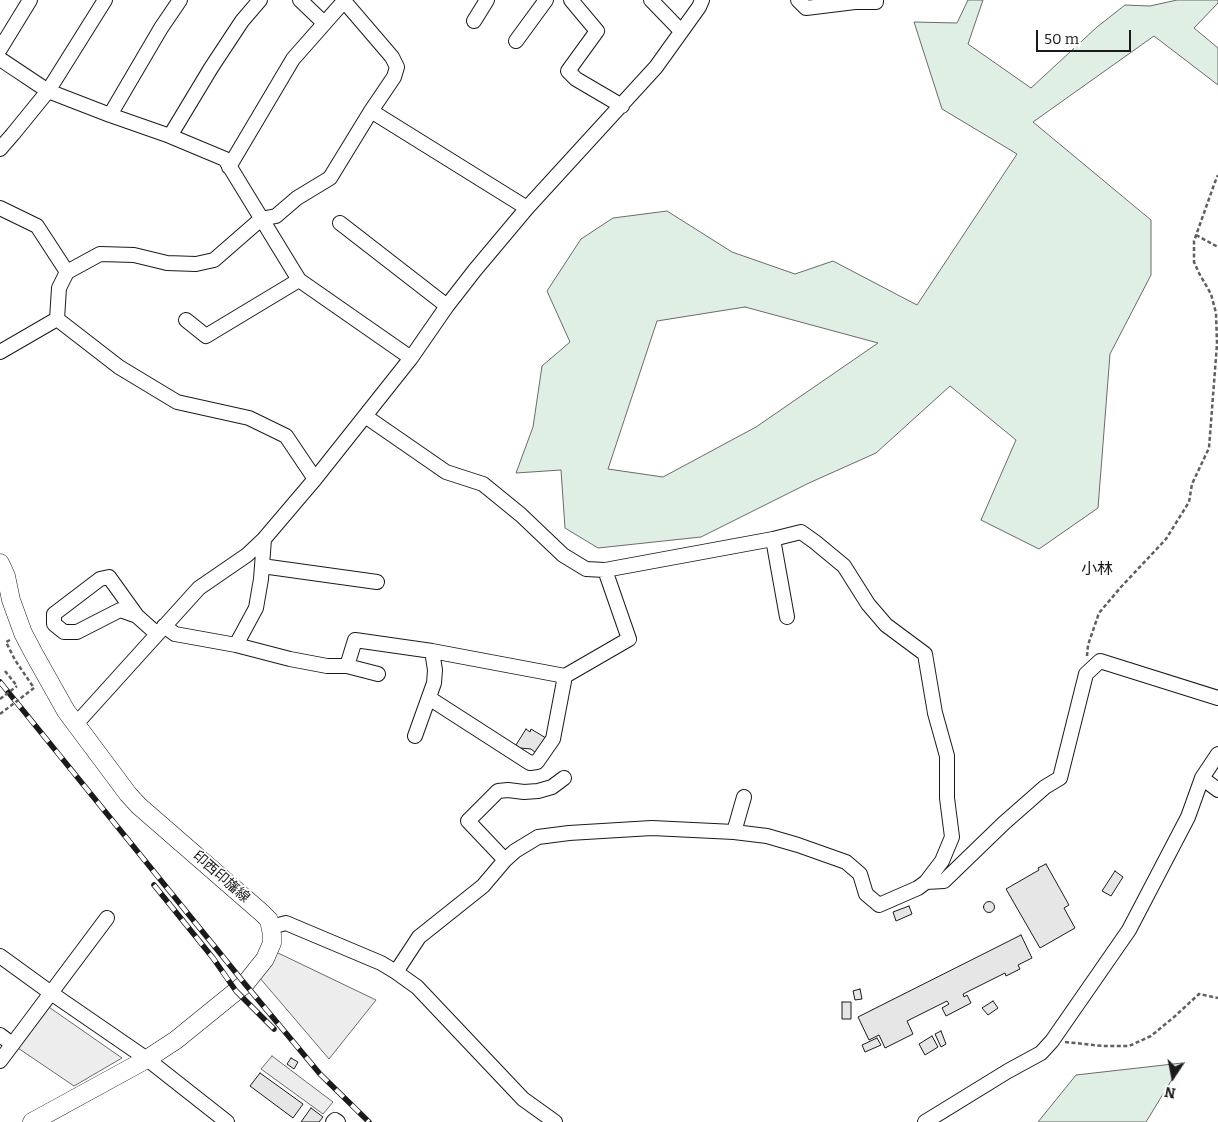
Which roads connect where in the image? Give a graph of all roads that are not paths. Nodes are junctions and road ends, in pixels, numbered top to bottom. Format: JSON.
{"nodes":[{"id":1,"x":30,"y":0,"type":"edge"},
{"id":2,"x":105,"y":0,"type":"edge"},
{"id":3,"x":180,"y":0,"type":"edge"},
{"id":4,"x":260,"y":0,"type":"edge"},
{"id":5,"x":300,"y":0,"type":"edge"},
{"id":6,"x":487,"y":0,"type":"edge"},
{"id":7,"x":546,"y":0,"type":"edge"},
{"id":8,"x":571,"y":0,"type":"edge"},
{"id":9,"x":651,"y":0,"type":"edge"},
{"id":10,"x":702,"y":0,"type":"edge"},
{"id":11,"x":798,"y":0,"type":"edge"},
{"id":12,"x":876,"y":0,"type":"edge"},
{"id":13,"x":344,"y":1,"type":"edge"},
{"id":14,"x":474,"y":21,"type":"dead end"},
{"id":15,"x":324,"y":23,"type":"junction"},
{"id":16,"x":681,"y":31,"type":"junction"},
{"id":17,"x":516,"y":41,"type":"dead end"},
{"id":18,"x":0,"y":49,"type":"edge"},
{"id":19,"x":0,"y":59,"type":"edge"},
{"id":20,"x":48,"y":91,"type":"junction"},
{"id":21,"x":622,"y":106,"type":"junction"},
{"id":22,"x":371,"y":111,"type":"junction"},
{"id":23,"x":110,"y":115,"type":"junction"},
{"id":24,"x":170,"y":136,"type":"junction"},
{"id":25,"x":0,"y":149,"type":"edge"},
{"id":26,"x":229,"y":167,"type":"junction"},
{"id":27,"x":0,"y":208,"type":"edge"},
{"id":28,"x":527,"y":208,"type":"junction"},
{"id":29,"x":261,"y":219,"type":"junction"},
{"id":30,"x":340,"y":223,"type":"dead end"},
{"id":31,"x":68,"y":272,"type":"junction"},
{"id":32,"x":299,"y":280,"type":"junction"},
{"id":33,"x":447,"y":306,"type":"junction"},
{"id":34,"x":57,"y":320,"type":"junction"},
{"id":35,"x":186,"y":320,"type":"dead end"},
{"id":36,"x":0,"y":352,"type":"edge"},
{"id":37,"x":411,"y":358,"type":"junction"},
{"id":38,"x":365,"y":416,"type":"junction"},
{"id":39,"x":315,"y":480,"type":"junction"},
{"id":40,"x":264,"y":539,"type":"junction"},
{"id":41,"x":773,"y":539,"type":"junction"},
{"id":42,"x":0,"y":564,"type":"edge"},
{"id":43,"x":262,"y":566,"type":"junction"},
{"id":44,"x":605,"y":570,"type":"junction"},
{"id":45,"x":377,"y":582,"type":"dead end"},
{"id":46,"x":137,"y":616,"type":"junction"},
{"id":47,"x":787,"y":617,"type":"dead end"},
{"id":48,"x":161,"y":630,"type":"junction"},
{"id":49,"x":236,"y":645,"type":"junction"},
{"id":50,"x":432,"y":651,"type":"junction"},
{"id":51,"x":347,"y":666,"type":"junction"},
{"id":52,"x":378,"y":674,"type":"dead end"},
{"id":53,"x":565,"y":676,"type":"junction"},
{"id":54,"x":429,"y":698,"type":"junction"},
{"id":55,"x":1218,"y":698,"type":"edge"},
{"id":56,"x":76,"y":724,"type":"junction"},
{"id":57,"x":416,"y":736,"type":"dead end"},
{"id":58,"x":1218,"y":754,"type":"edge"},
{"id":59,"x":564,"y":778,"type":"dead end"},
{"id":60,"x":1202,"y":778,"type":"junction"},
{"id":61,"x":1218,"y":790,"type":"edge"},
{"id":62,"x":744,"y":797,"type":"dead end"},
{"id":63,"x":734,"y":832,"type":"junction"},
{"id":64,"x":505,"y":860,"type":"junction"},
{"id":65,"x":926,"y":882,"type":"junction"},
{"id":66,"x":107,"y":918,"type":"dead end"},
{"id":67,"x":271,"y":927,"type":"junction"},
{"id":68,"x":0,"y":956,"type":"edge"},
{"id":69,"x":396,"y":972,"type":"junction"},
{"id":70,"x":51,"y":993,"type":"junction"},
{"id":71,"x":0,"y":1035,"type":"edge"},
{"id":72,"x":12,"y":1044,"type":"junction"},
{"id":73,"x":147,"y":1059,"type":"junction"},
{"id":74,"x":0,"y":1061,"type":"edge"},
{"id":75,"x":32,"y":1122,"type":"edge"},
{"id":76,"x":227,"y":1122,"type":"edge"},
{"id":77,"x":333,"y":1122,"type":"edge"},
{"id":78,"x":338,"y":1122,"type":"edge"},
{"id":79,"x":555,"y":1122,"type":"edge"},
{"id":80,"x":925,"y":1122,"type":"edge"}],
"edges":[{"from":1,"to":18,"type":"street"},
{"from":2,"to":20,"type":"street"},
{"from":3,"to":23,"type":"street"},
{"from":4,"to":24,"type":"street"},
{"from":5,"to":15,"type":"street"},
{"from":6,"to":14,"type":"street"},
{"from":7,"to":17,"type":"street"},
{"from":8,"to":21,"type":"street"},
{"from":9,"to":16,"type":"street"},
{"from":10,"to":16,"type":"street"},
{"from":11,"to":12,"type":"street"},
{"from":13,"to":15,"type":"street"},
{"from":13,"to":22,"type":"street"},
{"from":15,"to":26,"type":"street"},
{"from":16,"to":21,"type":"street"},
{"from":19,"to":20,"type":"street"},
{"from":20,"to":23,"type":"street"},
{"from":20,"to":25,"type":"street"},
{"from":21,"to":28,"type":"street"},
{"from":22,"to":28,"type":"street"},
{"from":22,"to":29,"type":"street"},
{"from":23,"to":24,"type":"street"},
{"from":24,"to":26,"type":"street"},
{"from":26,"to":29,"type":"street"},
{"from":27,"to":31,"type":"street"},
{"from":28,"to":33,"type":"street"},
{"from":29,"to":31,"type":"street"},
{"from":29,"to":32,"type":"street"},
{"from":30,"to":33,"type":"street"},
{"from":31,"to":34,"type":"street"},
{"from":32,"to":35,"type":"street"},
{"from":32,"to":37,"type":"street"},
{"from":33,"to":37,"type":"street"},
{"from":34,"to":36,"type":"street"},
{"from":34,"to":39,"type":"street"},
{"from":37,"to":38,"type":"street"},
{"from":38,"to":39,"type":"street"},
{"from":38,"to":44,"type":"street"},
{"from":39,"to":40,"type":"street"},
{"from":40,"to":43,"type":"street"},
{"from":40,"to":48,"type":"street"},
{"from":41,"to":44,"type":"street"},
{"from":41,"to":47,"type":"street"},
{"from":41,"to":65,"type":"street"},
{"from":42,"to":56,"type":"main road","name":"印西印旛線"},
{"from":43,"to":45,"type":"street"},
{"from":43,"to":49,"type":"street"},
{"from":44,"to":53,"type":"street"},
{"from":46,"to":46,"type":"street"},
{"from":46,"to":48,"type":"street"},
{"from":48,"to":49,"type":"street"},
{"from":48,"to":56,"type":"street"},
{"from":49,"to":51,"type":"street"},
{"from":50,"to":51,"type":"street"},
{"from":50,"to":53,"type":"street"},
{"from":50,"to":54,"type":"street"},
{"from":51,"to":52,"type":"street"},
{"from":53,"to":54,"type":"street"},
{"from":54,"to":57,"type":"street"},
{"from":55,"to":65,"type":"street"},
{"from":56,"to":67,"type":"main road","name":"印西印旛線"},
{"from":58,"to":60,"type":"street"},
{"from":59,"to":64,"type":"street"},
{"from":60,"to":61,"type":"street"},
{"from":60,"to":80,"type":"street"},
{"from":62,"to":63,"type":"street"},
{"from":63,"to":64,"type":"street"},
{"from":63,"to":65,"type":"street"},
{"from":64,"to":69,"type":"street"},
{"from":66,"to":70,"type":"street"},
{"from":67,"to":69,"type":"street"},
{"from":67,"to":73,"type":"main road"},
{"from":68,"to":70,"type":"street"},
{"from":69,"to":79,"type":"street"},
{"from":70,"to":72,"type":"street"},
{"from":70,"to":73,"type":"street"},
{"from":71,"to":72,"type":"street"},
{"from":72,"to":74,"type":"street"},
{"from":73,"to":75,"type":"main road"},
{"from":73,"to":76,"type":"street"},
{"from":77,"to":78,"type":"street"}]}
